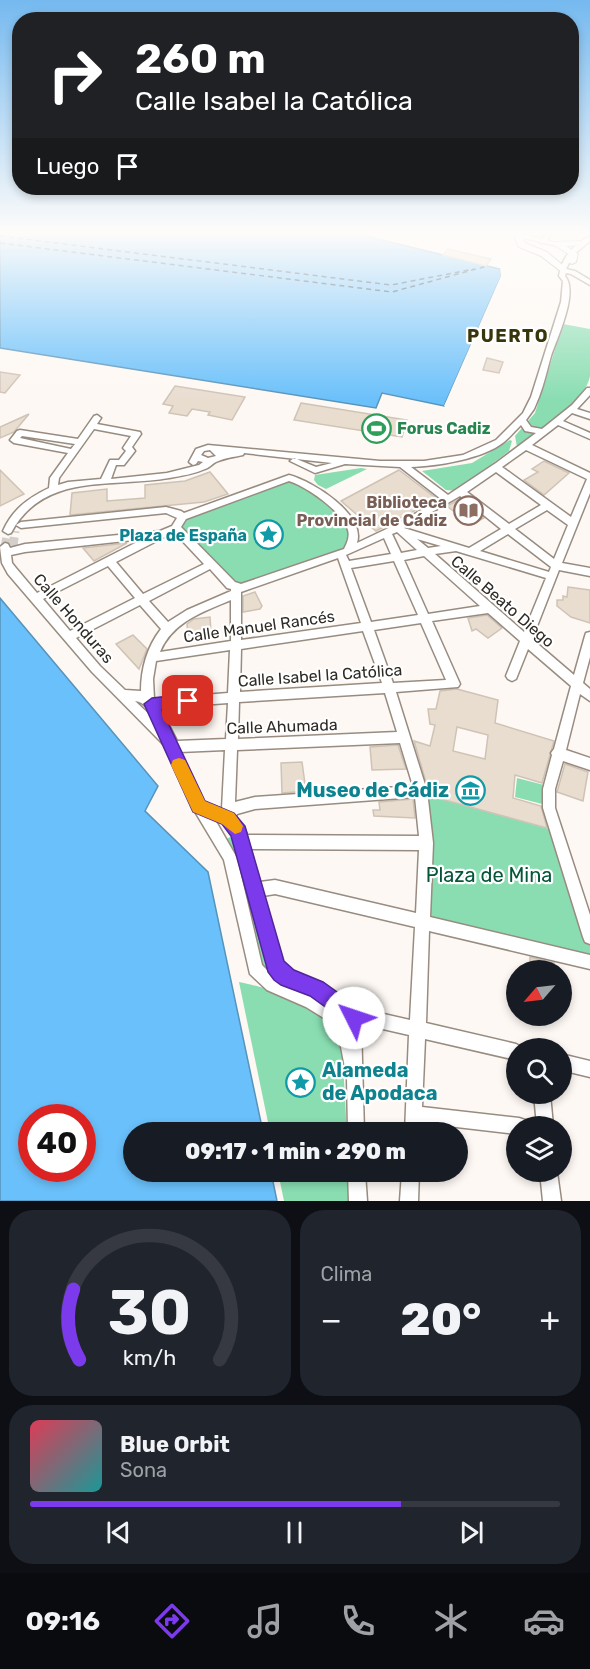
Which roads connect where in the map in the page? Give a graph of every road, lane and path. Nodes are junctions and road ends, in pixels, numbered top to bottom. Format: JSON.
{"nodes":[{"id":1,"x":566,"y":289,"type":"edge"},
{"id":2,"x":589,"y":394,"type":"edge"},
{"id":3,"x":579,"y":402,"type":"junction"},
{"id":4,"x":590,"y":405,"type":"edge"},
{"id":5,"x":570,"y":410,"type":"junction"},
{"id":6,"x":590,"y":417,"type":"edge"},
{"id":7,"x":522,"y":421,"type":"junction"},
{"id":8,"x":557,"y":421,"type":"junction"},
{"id":9,"x":544,"y":432,"type":"junction"},
{"id":10,"x":510,"y":433,"type":"junction"},
{"id":11,"x":590,"y":436,"type":"edge"},
{"id":12,"x":81,"y":442,"type":"junction"},
{"id":13,"x":526,"y":446,"type":"junction"},
{"id":14,"x":214,"y":449,"type":"junction"},
{"id":15,"x":74,"y":452,"type":"junction"},
{"id":16,"x":195,"y":457,"type":"junction"},
{"id":17,"x":212,"y":460,"type":"junction"},
{"id":18,"x":309,"y":461,"type":"junction"},
{"id":19,"x":402,"y":464,"type":"junction"},
{"id":20,"x":501,"y":465,"type":"junction"},
{"id":21,"x":173,"y":475,"type":"junction"},
{"id":22,"x":590,"y":479,"type":"edge"},
{"id":23,"x":105,"y":481,"type":"junction"},
{"id":24,"x":53,"y":489,"type":"junction"},
{"id":25,"x":461,"y":492,"type":"junction"},
{"id":26,"x":448,"y":500,"type":"junction"},
{"id":27,"x":585,"y":505,"type":"edge"},
{"id":28,"x":548,"y":506,"type":"junction"},
{"id":29,"x":182,"y":517,"type":"junction"},
{"id":30,"x":572,"y":523,"type":"junction"},
{"id":31,"x":176,"y":528,"type":"junction"},
{"id":32,"x":392,"y":530,"type":"junction"},
{"id":33,"x":509,"y":530,"type":"junction"},
{"id":34,"x":161,"y":534,"type":"junction"},
{"id":35,"x":456,"y":548,"type":"junction"},
{"id":36,"x":470,"y":552,"type":"junction"},
{"id":37,"x":424,"y":554,"type":"junction"},
{"id":38,"x":346,"y":557,"type":"junction"},
{"id":39,"x":398,"y":557,"type":"junction"},
{"id":40,"x":109,"y":561,"type":"junction"},
{"id":41,"x":210,"y":565,"type":"junction"},
{"id":42,"x":554,"y":571,"type":"junction"},
{"id":43,"x":590,"y":572,"type":"edge"},
{"id":44,"x":236,"y":590,"type":"junction"},
{"id":45,"x":36,"y":598,"type":"junction"},
{"id":46,"x":141,"y":600,"type":"junction"},
{"id":47,"x":489,"y":609,"type":"junction"},
{"id":48,"x":426,"y":619,"type":"junction"},
{"id":49,"x":369,"y":628,"type":"junction"},
{"id":50,"x":168,"y":630,"type":"junction"},
{"id":51,"x":590,"y":636,"type":"edge"},
{"id":52,"x":68,"y":637,"type":"junction"},
{"id":53,"x":526,"y":640,"type":"junction"},
{"id":54,"x":236,"y":646,"type":"junction"},
{"id":55,"x":153,"y":657,"type":"junction"},
{"id":56,"x":512,"y":676,"type":"dead end"},
{"id":57,"x":576,"y":684,"type":"junction"},
{"id":58,"x":389,"y":687,"type":"junction"},
{"id":59,"x":121,"y":695,"type":"junction"},
{"id":60,"x":590,"y":696,"type":"edge"},
{"id":61,"x":234,"y":697,"type":"junction"},
{"id":62,"x":150,"y":702,"type":"junction"},
{"id":63,"x":404,"y":737,"type":"junction"},
{"id":64,"x":166,"y":739,"type":"junction"},
{"id":65,"x":232,"y":744,"type":"junction"},
{"id":66,"x":558,"y":748,"type":"junction"},
{"id":67,"x":590,"y":764,"type":"edge"},
{"id":68,"x":422,"y":794,"type":"junction"},
{"id":69,"x":199,"y":806,"type":"junction"},
{"id":70,"x":228,"y":818,"type":"junction"},
{"id":71,"x":243,"y":842,"type":"junction"},
{"id":72,"x":426,"y":843,"type":"junction"},
{"id":73,"x":255,"y":890,"type":"junction"},
{"id":74,"x":423,"y":921,"type":"junction"},
{"id":75,"x":590,"y":937,"type":"edge"},
{"id":76,"x":590,"y":962,"type":"edge"},
{"id":77,"x":343,"y":1016,"type":"junction"},
{"id":78,"x":419,"y":1030,"type":"junction"},
{"id":79,"x":506,"y":1050,"type":"edge"},
{"id":80,"x":572,"y":1065,"type":"edge"},
{"id":81,"x":590,"y":1069,"type":"edge"},
{"id":82,"x":414,"y":1114,"type":"junction"},
{"id":83,"x":356,"y":1122,"type":"edge"},
{"id":84,"x":414,"y":1122,"type":"edge"},
{"id":85,"x":506,"y":1125,"type":"edge"},
{"id":86,"x":357,"y":1182,"type":"edge"},
{"id":87,"x":410,"y":1182,"type":"edge"},
{"id":88,"x":550,"y":1182,"type":"edge"},
{"id":89,"x":358,"y":1201,"type":"edge"},
{"id":90,"x":409,"y":1201,"type":"edge"},
{"id":91,"x":552,"y":1201,"type":"edge"}],
"edges":[{"from":1,"to":7,"type":"street"},
{"from":2,"to":3,"type":"street"},
{"from":3,"to":4,"type":"street"},
{"from":3,"to":5,"type":"street"},
{"from":5,"to":6,"type":"street"},
{"from":5,"to":8,"type":"street"},
{"from":7,"to":9,"type":"street"},
{"from":7,"to":10,"type":"street"},
{"from":8,"to":9,"type":"street"},
{"from":8,"to":11,"type":"street"},
{"from":9,"to":13,"type":"street"},
{"from":10,"to":19,"type":"street"},
{"from":10,"to":20,"type":"street"},
{"from":12,"to":15,"type":"street"},
{"from":12,"to":15,"type":"street"},
{"from":12,"to":23,"type":"street"},
{"from":13,"to":20,"type":"street"},
{"from":13,"to":22,"type":"street"},
{"from":14,"to":16,"type":"street"},
{"from":14,"to":17,"type":"street"},
{"from":14,"to":18,"type":"street"},
{"from":15,"to":24,"type":"street"},
{"from":16,"to":17,"type":"street"},
{"from":16,"to":21,"type":"street"},
{"from":17,"to":18,"type":"street"},
{"from":17,"to":21,"type":"street"},
{"from":18,"to":19,"type":"street"},
{"from":19,"to":26,"type":"street"},
{"from":20,"to":25,"type":"street"},
{"from":20,"to":28,"type":"street"},
{"from":21,"to":23,"type":"street"},
{"from":22,"to":27,"type":"street"},
{"from":23,"to":24,"type":"street"},
{"from":24,"to":29,"type":"street"},
{"from":25,"to":26,"type":"street"},
{"from":25,"to":33,"type":"street"},
{"from":26,"to":32,"type":"street"},
{"from":27,"to":30,"type":"street"},
{"from":28,"to":30,"type":"street"},
{"from":28,"to":33,"type":"street"},
{"from":29,"to":31,"type":"street"},
{"from":29,"to":38,"type":"street"},
{"from":30,"to":42,"type":"street"},
{"from":31,"to":34,"type":"street"},
{"from":31,"to":41,"type":"street"},
{"from":32,"to":35,"type":"street"},
{"from":32,"to":37,"type":"street","name":"Calle Beato Diego"},
{"from":32,"to":38,"type":"street"},
{"from":32,"to":39,"type":"street"},
{"from":33,"to":36,"type":"street"},
{"from":33,"to":42,"type":"street"},
{"from":34,"to":40,"type":"street"},
{"from":34,"to":45,"type":"street","name":"Calle Honduras"},
{"from":35,"to":36,"type":"street"},
{"from":35,"to":37,"type":"street"},
{"from":36,"to":42,"type":"street"},
{"from":37,"to":39,"type":"street"},
{"from":37,"to":47,"type":"street","name":"Calle Beato Diego"},
{"from":38,"to":39,"type":"street"},
{"from":38,"to":44,"type":"street"},
{"from":38,"to":49,"type":"street"},
{"from":39,"to":48,"type":"street"},
{"from":40,"to":45,"type":"street"},
{"from":40,"to":46,"type":"street"},
{"from":41,"to":44,"type":"street"},
{"from":41,"to":46,"type":"street"},
{"from":42,"to":43,"type":"street"},
{"from":42,"to":53,"type":"street"},
{"from":44,"to":50,"type":"street"},
{"from":44,"to":54,"type":"street"},
{"from":45,"to":52,"type":"street","name":"Calle Honduras"},
{"from":46,"to":50,"type":"street"},
{"from":46,"to":52,"type":"street"},
{"from":47,"to":48,"type":"street","name":"Calle Manuel Rancés"},
{"from":47,"to":53,"type":"street","name":"Calle Beato Diego"},
{"from":48,"to":49,"type":"street","name":"Calle Manuel Rancés"},
{"from":48,"to":58,"type":"street","name":"Calle Isabel la Católica"},
{"from":49,"to":54,"type":"street","name":"Calle Manuel Rancés"},
{"from":49,"to":58,"type":"street"},
{"from":50,"to":55,"type":"street"},
{"from":51,"to":57,"type":"street"},
{"from":52,"to":59,"type":"street","name":"Calle Honduras"},
{"from":53,"to":56,"type":"street"},
{"from":53,"to":57,"type":"street","name":"Calle Beato Diego"},
{"from":54,"to":55,"type":"street","name":"Calle Manuel Rancés"},
{"from":54,"to":61,"type":"street"},
{"from":55,"to":62,"type":"street"},
{"from":57,"to":60,"type":"street","name":"Calle Beato Diego"},
{"from":57,"to":66,"type":"street"},
{"from":58,"to":61,"type":"street","name":"Calle Isabel la Católica"},
{"from":58,"to":63,"type":"street"},
{"from":59,"to":62,"type":"street","name":"Calle Isabel la Católica"},
{"from":59,"to":64,"type":"street","name":"Calle Honduras"},
{"from":61,"to":62,"type":"street","name":"Calle Isabel la Católica"},
{"from":61,"to":65,"type":"street"},
{"from":62,"to":64,"type":"street"},
{"from":63,"to":65,"type":"street","name":"Calle Ahumada"},
{"from":63,"to":68,"type":"street"},
{"from":64,"to":65,"type":"street","name":"Calle Ahumada"},
{"from":64,"to":69,"type":"street"},
{"from":65,"to":70,"type":"street"},
{"from":66,"to":67,"type":"street"},
{"from":66,"to":75,"type":"street"},
{"from":68,"to":70,"type":"street"},
{"from":68,"to":72,"type":"street"},
{"from":69,"to":70,"type":"street"},
{"from":69,"to":77,"type":"street"},
{"from":70,"to":71,"type":"street"},
{"from":71,"to":72,"type":"street"},
{"from":71,"to":73,"type":"street"},
{"from":72,"to":74,"type":"street"},
{"from":73,"to":74,"type":"street"},
{"from":73,"to":77,"type":"street"},
{"from":74,"to":76,"type":"street"},
{"from":74,"to":78,"type":"street"},
{"from":77,"to":78,"type":"street"},
{"from":77,"to":83,"type":"street"},
{"from":78,"to":79,"type":"street"},
{"from":78,"to":82,"type":"street"},
{"from":80,"to":81,"type":"street"},
{"from":82,"to":84,"type":"street"},
{"from":82,"to":85,"type":"street"},
{"from":86,"to":89,"type":"street"},
{"from":87,"to":90,"type":"street"},
{"from":88,"to":91,"type":"street"}]}
